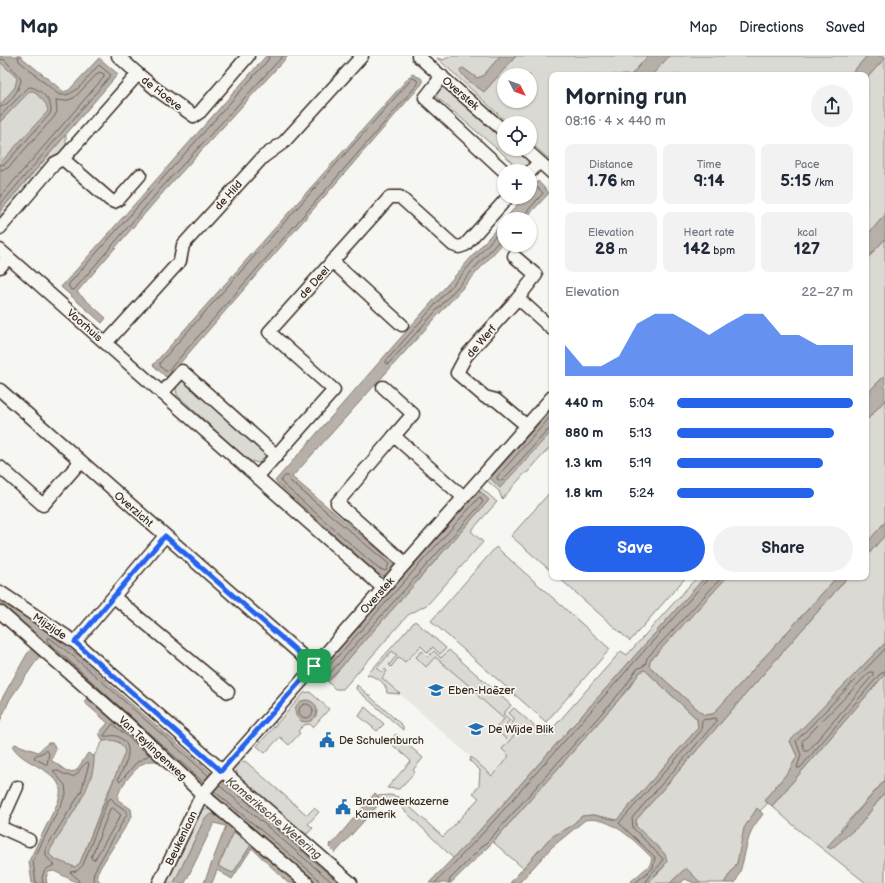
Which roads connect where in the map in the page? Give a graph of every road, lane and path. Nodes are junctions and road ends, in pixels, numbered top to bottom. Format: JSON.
{"nodes":[{"id":1,"x":118,"y":56,"type":"edge"},
{"id":2,"x":248,"y":56,"type":"edge"},
{"id":3,"x":362,"y":56,"type":"edge"},
{"id":4,"x":418,"y":56,"type":"edge"},
{"id":5,"x":138,"y":74,"type":"junction"},
{"id":6,"x":442,"y":76,"type":"junction"},
{"id":7,"x":497,"y":125,"type":"edge"},
{"id":8,"x":533,"y":156,"type":"edge"},
{"id":9,"x":63,"y":159,"type":"junction"},
{"id":10,"x":539,"y":162,"type":"joint"},
{"id":11,"x":497,"y":165,"type":"edge"},
{"id":12,"x":549,"y":170,"type":"edge"},
{"id":13,"x":140,"y":175,"type":"dead end"},
{"id":14,"x":502,"y":204,"type":"edge"},
{"id":15,"x":0,"y":228,"type":"edge"},
{"id":16,"x":514,"y":256,"type":"dead end"},
{"id":17,"x":3,"y":258,"type":"edge"},
{"id":18,"x":332,"y":261,"type":"junction"},
{"id":19,"x":518,"y":298,"type":"junction"},
{"id":20,"x":402,"y":324,"type":"dead end"},
{"id":21,"x":549,"y":326,"type":"edge"},
{"id":22,"x":106,"y":343,"type":"junction"},
{"id":23,"x":383,"y":387,"type":"dead end"},
{"id":24,"x":0,"y":390,"type":"edge"},
{"id":25,"x":162,"y":393,"type":"junction"},
{"id":26,"x":549,"y":400,"type":"edge"},
{"id":27,"x":527,"y":426,"type":"junction"},
{"id":28,"x":394,"y":436,"type":"junction"},
{"id":29,"x":277,"y":456,"type":"junction"},
{"id":30,"x":80,"y":462,"type":"junction"},
{"id":31,"x":0,"y":467,"type":"edge"},
{"id":32,"x":257,"y":477,"type":"junction"},
{"id":33,"x":463,"y":498,"type":"junction"},
{"id":34,"x":165,"y":536,"type":"junction"},
{"id":35,"x":404,"y":564,"type":"junction"},
{"id":36,"x":383,"y":588,"type":"junction"},
{"id":37,"x":0,"y":592,"type":"edge"},
{"id":38,"x":114,"y":597,"type":"junction"},
{"id":39,"x":0,"y":612,"type":"edge"},
{"id":40,"x":75,"y":642,"type":"junction"},
{"id":41,"x":314,"y":666,"type":"junction"},
{"id":42,"x":228,"y":692,"type":"dead end"},
{"id":43,"x":220,"y":773,"type":"junction"},
{"id":44,"x":17,"y":787,"type":"dead end"},
{"id":45,"x":204,"y":792,"type":"junction"},
{"id":46,"x":0,"y":826,"type":"edge"},
{"id":47,"x":29,"y":840,"type":"dead end"},
{"id":48,"x":159,"y":883,"type":"edge"},
{"id":49,"x":306,"y":883,"type":"edge"},
{"id":50,"x":351,"y":883,"type":"edge"}],
"edges":[{"from":1,"to":5,"type":"street"},
{"from":2,"to":5,"type":"street","name":"de Hoeve"},
{"from":3,"to":22,"type":"street","name":"de Hild"},
{"from":4,"to":6,"type":"street","name":"Overstek"},
{"from":5,"to":9,"type":"street","name":"de Hoeve"},
{"from":6,"to":7,"type":"street","name":"Overstek"},
{"from":6,"to":11,"type":"street"},
{"from":8,"to":10,"type":"street"},
{"from":9,"to":13,"type":"street"},
{"from":9,"to":15,"type":"street","name":"de Hoeve"},
{"from":10,"to":12,"type":"street"},
{"from":14,"to":18,"type":"street","name":"de Deel"},
{"from":16,"to":19,"type":"street","name":"de Werf"},
{"from":17,"to":22,"type":"street","name":"Voorhuis"},
{"from":18,"to":20,"type":"street"},
{"from":18,"to":29,"type":"street","name":"de Deel"},
{"from":19,"to":21,"type":"street"},
{"from":19,"to":27,"type":"street","name":"de Werf"},
{"from":22,"to":25,"type":"street","name":"Voorhuis"},
{"from":23,"to":28,"type":"street"},
{"from":24,"to":30,"type":"street","name":"Overzicht"},
{"from":25,"to":29,"type":"street"},
{"from":25,"to":32,"type":"street","name":"Voorhuis"},
{"from":26,"to":27,"type":"street","name":"Overstek"},
{"from":27,"to":33,"type":"street","name":"Overstek"},
{"from":28,"to":33,"type":"street"},
{"from":28,"to":35,"type":"street"},
{"from":29,"to":32,"type":"street","name":"de Deel"},
{"from":30,"to":31,"type":"street"},
{"from":30,"to":34,"type":"street","name":"Overzicht"},
{"from":32,"to":36,"type":"street","name":"Voorhuis"},
{"from":33,"to":35,"type":"street","name":"Overstek"},
{"from":34,"to":38,"type":"street"},
{"from":34,"to":41,"type":"street","name":"Overzicht"},
{"from":35,"to":36,"type":"street","name":"Overstek"},
{"from":36,"to":41,"type":"street","name":"Overstek"},
{"from":37,"to":40,"type":"street","name":"Mijzijde"},
{"from":38,"to":40,"type":"street"},
{"from":38,"to":42,"type":"street"},
{"from":39,"to":45,"type":"street","name":"Van Teylingenweg"},
{"from":40,"to":43,"type":"street","name":"Mijzijde"},
{"from":41,"to":43,"type":"street","name":"Overstek"},
{"from":43,"to":45,"type":"street","name":"Overstek"},
{"from":43,"to":50,"type":"street","name":"Mijzijde"},
{"from":44,"to":46,"type":"street"},
{"from":45,"to":48,"type":"street","name":"Beukenlaan"},
{"from":45,"to":49,"type":"street","name":"Van Teylingenweg"},
{"from":46,"to":47,"type":"street"}]}
